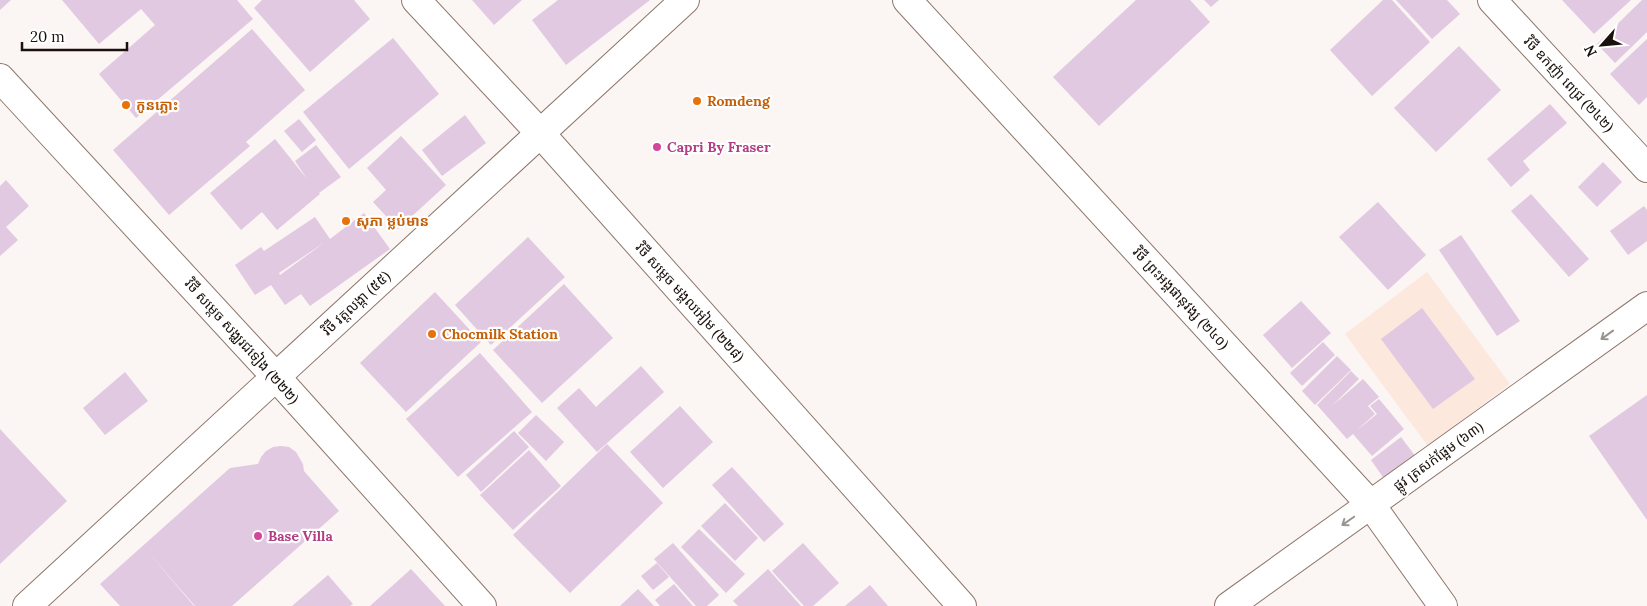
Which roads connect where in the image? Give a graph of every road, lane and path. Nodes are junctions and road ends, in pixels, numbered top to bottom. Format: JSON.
{"nodes":[{"id":1,"x":416,"y":0,"type":"edge"},
{"id":2,"x":685,"y":0,"type":"edge"},
{"id":3,"x":907,"y":0,"type":"edge"},
{"id":4,"x":1492,"y":0,"type":"edge"},
{"id":5,"x":0,"y":78,"type":"edge"},
{"id":6,"x":540,"y":134,"type":"junction"},
{"id":7,"x":1647,"y":168,"type":"edge"},
{"id":8,"x":1647,"y":306,"type":"edge"},
{"id":9,"x":276,"y":377,"type":"junction"},
{"id":10,"x":1371,"y":505,"type":"junction"},
{"id":11,"x":27,"y":606,"type":"edge"},
{"id":12,"x":482,"y":606,"type":"edge"},
{"id":13,"x":962,"y":606,"type":"edge"},
{"id":14,"x":1229,"y":606,"type":"edge"},
{"id":15,"x":1443,"y":606,"type":"edge"}],
"edges":[{"from":1,"to":6,"type":"street","name":"វិថី សម្តេច មង្គលអៀម (២២៨)"},
{"from":2,"to":6,"type":"street","name":"វិថី វត្តលង្កា (៥៥)"},
{"from":3,"to":10,"type":"street","name":"វិថី ព្រះអង្គផានុវង្ស (២៤០)"},
{"from":4,"to":7,"type":"street","name":"វិថី ឧកញ៉ា ពេជ្រ (២៤២)"},
{"from":5,"to":9,"type":"street","name":"វិថី សម្តេច សង្ឈរជទៀង (២២២)"},
{"from":6,"to":9,"type":"street","name":"វិថី វត្តលង្កា (៥៥)"},
{"from":6,"to":13,"type":"street","name":"វិថី សម្តេច មង្គលអៀម (២២៨)"},
{"from":8,"to":10,"type":"street","name":"ផ្លូវ ត្រសក់ផ្អែម (៦៣)","one_way":true},
{"from":9,"to":11,"type":"street","name":"វិថី វត្តលង្កា (៥៥)"},
{"from":9,"to":12,"type":"street","name":"វិថី សម្តេច សង្ឈរជទៀង (២២២)"},
{"from":10,"to":14,"type":"street","name":"ផ្លូវ ត្រសក់ផ្អែម (៦៣)","one_way":true},
{"from":10,"to":15,"type":"street","name":"វិថី ព្រះអង្គផានុវង្ស (២៤០)"}]}
